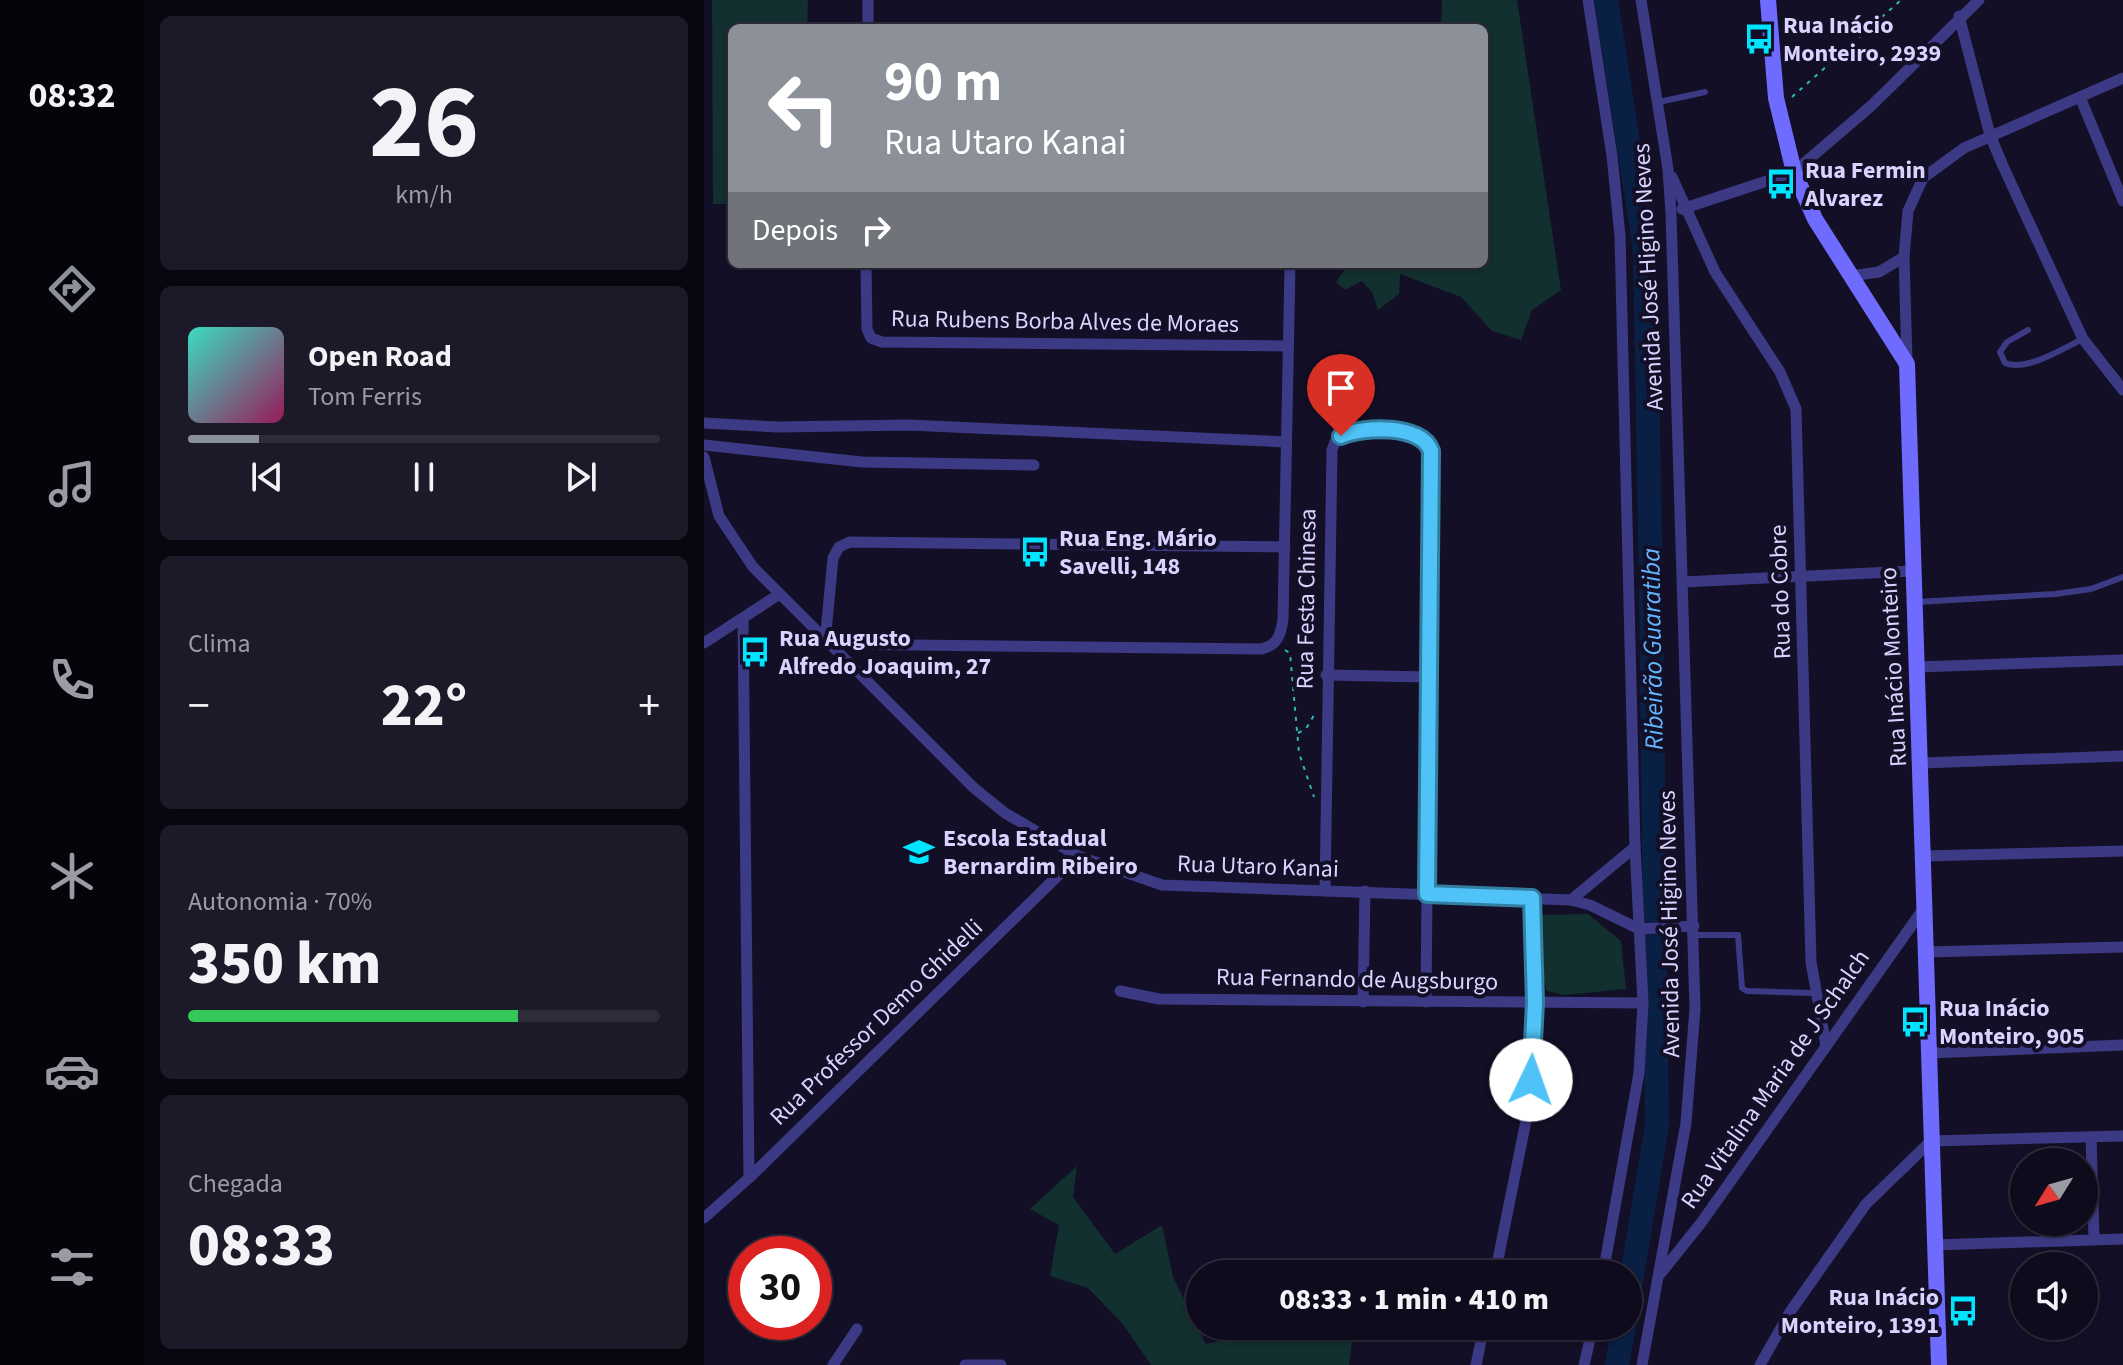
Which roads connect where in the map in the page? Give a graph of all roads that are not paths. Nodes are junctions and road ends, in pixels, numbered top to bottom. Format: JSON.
{"nodes":[{"id":1,"x":868,"y":0,"type":"edge"},
{"id":2,"x":1588,"y":0,"type":"edge"},
{"id":3,"x":1641,"y":0,"type":"edge"},
{"id":4,"x":1768,"y":0,"type":"edge"},
{"id":5,"x":1979,"y":0,"type":"edge"},
{"id":6,"x":1959,"y":16,"type":"junction"},
{"id":7,"x":868,"y":24,"type":"edge"},
{"id":8,"x":2123,"y":78,"type":"edge"},
{"id":9,"x":1705,"y":92,"type":"dead end"},
{"id":10,"x":2080,"y":97,"type":"junction"},
{"id":11,"x":1659,"y":102,"type":"junction"},
{"id":12,"x":1990,"y":135,"type":"junction"},
{"id":13,"x":1668,"y":169,"type":"junction"},
{"id":14,"x":1794,"y":172,"type":"junction"},
{"id":15,"x":2123,"y":201,"type":"edge"},
{"id":16,"x":1685,"y":207,"type":"junction"},
{"id":17,"x":1671,"y":213,"type":"junction"},
{"id":18,"x":1904,"y":257,"type":"junction"},
{"id":19,"x":866,"y":268,"type":"edge"},
{"id":20,"x":1290,"y":268,"type":"edge"},
{"id":21,"x":1851,"y":276,"type":"junction"},
{"id":22,"x":2028,"y":330,"type":"dead end"},
{"id":23,"x":2083,"y":339,"type":"junction"},
{"id":24,"x":1287,"y":346,"type":"junction"},
{"id":25,"x":1907,"y":364,"type":"junction"},
{"id":26,"x":2123,"y":390,"type":"edge"},
{"id":27,"x":704,"y":423,"type":"edge"},
{"id":28,"x":1286,"y":442,"type":"junction"},
{"id":29,"x":704,"y":445,"type":"edge"},
{"id":30,"x":704,"y":457,"type":"edge"},
{"id":31,"x":1034,"y":465,"type":"dead end"},
{"id":32,"x":708,"y":501,"type":"edge"},
{"id":33,"x":1285,"y":547,"type":"junction"},
{"id":34,"x":1912,"y":571,"type":"junction"},
{"id":35,"x":1800,"y":577,"type":"junction"},
{"id":36,"x":2123,"y":577,"type":"edge"},
{"id":37,"x":1683,"y":582,"type":"junction"},
{"id":38,"x":778,"y":595,"type":"junction"},
{"id":39,"x":1914,"y":603,"type":"junction"},
{"id":40,"x":743,"y":619,"type":"junction"},
{"id":41,"x":704,"y":643,"type":"edge"},
{"id":42,"x":826,"y":643,"type":"junction"},
{"id":43,"x":2123,"y":660,"type":"edge"},
{"id":44,"x":1917,"y":667,"type":"junction"},
{"id":45,"x":1326,"y":675,"type":"junction"},
{"id":46,"x":1429,"y":677,"type":"junction"},
{"id":47,"x":2123,"y":756,"type":"edge"},
{"id":48,"x":1921,"y":763,"type":"junction"},
{"id":49,"x":1635,"y":847,"type":"junction"},
{"id":50,"x":2123,"y":851,"type":"edge"},
{"id":51,"x":1078,"y":856,"type":"junction"},
{"id":52,"x":1924,"y":856,"type":"junction"},
{"id":53,"x":1325,"y":891,"type":"junction"},
{"id":54,"x":1365,"y":891,"type":"junction"},
{"id":55,"x":1427,"y":894,"type":"junction"},
{"id":56,"x":1532,"y":898,"type":"junction"},
{"id":57,"x":1571,"y":900,"type":"junction"},
{"id":58,"x":1925,"y":907,"type":"junction"},
{"id":59,"x":1639,"y":929,"type":"junction"},
{"id":60,"x":1694,"y":931,"type":"junction"},
{"id":61,"x":2123,"y":947,"type":"edge"},
{"id":62,"x":1927,"y":952,"type":"junction"},
{"id":63,"x":1120,"y":991,"type":"dead end"},
{"id":64,"x":1814,"y":993,"type":"junction"},
{"id":65,"x":1363,"y":1002,"type":"junction"},
{"id":66,"x":1426,"y":1002,"type":"junction"},
{"id":67,"x":1535,"y":1003,"type":"junction"},
{"id":68,"x":1643,"y":1003,"type":"junction"},
{"id":69,"x":2123,"y":1045,"type":"edge"},
{"id":70,"x":1826,"y":1046,"type":"junction"},
{"id":71,"x":1929,"y":1053,"type":"junction"},
{"id":72,"x":2123,"y":1136,"type":"edge"},
{"id":73,"x":2091,"y":1137,"type":"junction"},
{"id":74,"x":1931,"y":1141,"type":"junction"},
{"id":75,"x":749,"y":1178,"type":"junction"},
{"id":76,"x":704,"y":1218,"type":"edge"},
{"id":77,"x":2094,"y":1239,"type":"junction"},
{"id":78,"x":2123,"y":1239,"type":"edge"},
{"id":79,"x":1934,"y":1245,"type":"junction"},
{"id":80,"x":1498,"y":1260,"type":"edge"},
{"id":81,"x":1606,"y":1260,"type":"edge"},
{"id":82,"x":1660,"y":1275,"type":"junction"},
{"id":83,"x":857,"y":1329,"type":"dead end"},
{"id":84,"x":1481,"y":1340,"type":"edge"},
{"id":85,"x":1590,"y":1340,"type":"edge"},
{"id":86,"x":833,"y":1365,"type":"edge"},
{"id":87,"x":965,"y":1365,"type":"edge"},
{"id":88,"x":1001,"y":1365,"type":"edge"},
{"id":89,"x":1476,"y":1365,"type":"edge"},
{"id":90,"x":1584,"y":1365,"type":"edge"},
{"id":91,"x":1642,"y":1365,"type":"edge"},
{"id":92,"x":1760,"y":1365,"type":"edge"},
{"id":93,"x":1939,"y":1365,"type":"edge"}],
"edges":[{"from":1,"to":7,"type":"street"},
{"from":2,"to":49,"type":"street","name":"Avenida José Higino Neves"},
{"from":3,"to":11,"type":"street","name":"Avenida José Higino Neves"},
{"from":4,"to":14,"type":"street"},
{"from":5,"to":6,"type":"street"},
{"from":6,"to":12,"type":"street"},
{"from":6,"to":14,"type":"street"},
{"from":8,"to":10,"type":"street"},
{"from":9,"to":11,"type":"lane"},
{"from":10,"to":12,"type":"street"},
{"from":10,"to":15,"type":"street"},
{"from":11,"to":13,"type":"street","name":"Avenida José Higino Neves"},
{"from":12,"to":18,"type":"street"},
{"from":12,"to":23,"type":"street"},
{"from":13,"to":16,"type":"street","name":"Rua do Cobre"},
{"from":13,"to":17,"type":"street","name":"Avenida José Higino Neves"},
{"from":14,"to":16,"type":"street"},
{"from":14,"to":21,"type":"street"},
{"from":16,"to":17,"type":"street"},
{"from":16,"to":35,"type":"street","name":"Rua do Cobre"},
{"from":17,"to":37,"type":"street","name":"Avenida José Higino Neves"},
{"from":18,"to":21,"type":"street"},
{"from":18,"to":25,"type":"street"},
{"from":19,"to":24,"type":"street","name":"Rua Rubens Borba Alves de Moraes"},
{"from":20,"to":24,"type":"street"},
{"from":21,"to":25,"type":"street"},
{"from":22,"to":23,"type":"lane"},
{"from":23,"to":26,"type":"street"},
{"from":24,"to":28,"type":"street"},
{"from":25,"to":34,"type":"street","name":"Rua Inácio Monteiro"},
{"from":27,"to":28,"type":"street"},
{"from":28,"to":33,"type":"street"},
{"from":29,"to":31,"type":"street"},
{"from":30,"to":32,"type":"street","name":"Rua Utaro Kanai"},
{"from":32,"to":38,"type":"street","name":"Rua Utaro Kanai"},
{"from":33,"to":42,"type":"street"},
{"from":33,"to":42,"type":"street"},
{"from":34,"to":35,"type":"street"},
{"from":34,"to":39,"type":"street","name":"Rua Inácio Monteiro"},
{"from":35,"to":37,"type":"street"},
{"from":35,"to":64,"type":"street","name":"Rua do Cobre"},
{"from":36,"to":39,"type":"lane"},
{"from":37,"to":60,"type":"street","name":"Avenida José Higino Neves"},
{"from":38,"to":40,"type":"street"},
{"from":38,"to":42,"type":"street","name":"Rua Utaro Kanai"},
{"from":39,"to":44,"type":"street","name":"Rua Inácio Monteiro"},
{"from":40,"to":41,"type":"street"},
{"from":40,"to":75,"type":"street"},
{"from":42,"to":51,"type":"street","name":"Rua Utaro Kanai"},
{"from":43,"to":44,"type":"street"},
{"from":44,"to":48,"type":"street","name":"Rua Inácio Monteiro"},
{"from":45,"to":46,"type":"street"},
{"from":45,"to":46,"type":"street","name":"Rua Festa Chinesa"},
{"from":45,"to":53,"type":"street","name":"Rua Festa Chinesa"},
{"from":46,"to":55,"type":"street","name":"Rua Festa Chinesa"},
{"from":47,"to":48,"type":"street"},
{"from":48,"to":52,"type":"street","name":"Rua Inácio Monteiro"},
{"from":49,"to":57,"type":"street"},
{"from":49,"to":59,"type":"street","name":"Avenida José Higino Neves"},
{"from":50,"to":52,"type":"street"},
{"from":51,"to":53,"type":"street","name":"Rua Utaro Kanai"},
{"from":51,"to":75,"type":"street","name":"Rua Professor Demo Ghidelli"},
{"from":52,"to":58,"type":"street","name":"Rua Inácio Monteiro"},
{"from":53,"to":54,"type":"street","name":"Rua Utaro Kanai"},
{"from":54,"to":55,"type":"street","name":"Rua Utaro Kanai"},
{"from":54,"to":65,"type":"street"},
{"from":55,"to":56,"type":"street","name":"Rua Utaro Kanai"},
{"from":55,"to":66,"type":"street","name":"Rua Festa Chinesa"},
{"from":56,"to":57,"type":"street","name":"Rua Utaro Kanai"},
{"from":56,"to":67,"type":"street"},
{"from":57,"to":59,"type":"street","name":"Rua Utaro Kanai"},
{"from":58,"to":62,"type":"street","name":"Rua Inácio Monteiro"},
{"from":58,"to":70,"type":"street","name":"Rua Vitalina Maria de J Schalch"},
{"from":59,"to":60,"type":"street"},
{"from":59,"to":68,"type":"street","name":"Avenida José Higino Neves"},
{"from":60,"to":64,"type":"lane"},
{"from":60,"to":82,"type":"street","name":"Avenida José Higino Neves"},
{"from":61,"to":62,"type":"street"},
{"from":62,"to":71,"type":"street","name":"Rua Inácio Monteiro"},
{"from":63,"to":65,"type":"street","name":"Rua Fernando de Augsburgo"},
{"from":64,"to":70,"type":"street","name":"Rua do Cobre"},
{"from":65,"to":66,"type":"street","name":"Rua Fernando de Augsburgo"},
{"from":66,"to":67,"type":"street","name":"Rua Fernando de Augsburgo"},
{"from":67,"to":68,"type":"street","name":"Rua Fernando de Augsburgo"},
{"from":67,"to":80,"type":"street"},
{"from":68,"to":81,"type":"street","name":"Avenida José Higino Neves"},
{"from":69,"to":71,"type":"street"},
{"from":70,"to":82,"type":"street","name":"Rua Vitalina Maria de J Schalch"},
{"from":71,"to":74,"type":"street","name":"Rua Inácio Monteiro"},
{"from":72,"to":73,"type":"street"},
{"from":73,"to":74,"type":"street"},
{"from":73,"to":77,"type":"street"},
{"from":74,"to":79,"type":"street","name":"Rua Inácio Monteiro"},
{"from":74,"to":92,"type":"street"},
{"from":75,"to":76,"type":"street","name":"Rua Professor Demo Ghidelli"},
{"from":77,"to":78,"type":"street"},
{"from":77,"to":79,"type":"street"},
{"from":79,"to":93,"type":"street","name":"Rua Inácio Monteiro"},
{"from":82,"to":91,"type":"street","name":"Avenida José Higino Neves"},
{"from":83,"to":86,"type":"street"},
{"from":84,"to":89,"type":"street"},
{"from":85,"to":90,"type":"street"},
{"from":87,"to":88,"type":"street"}]}
